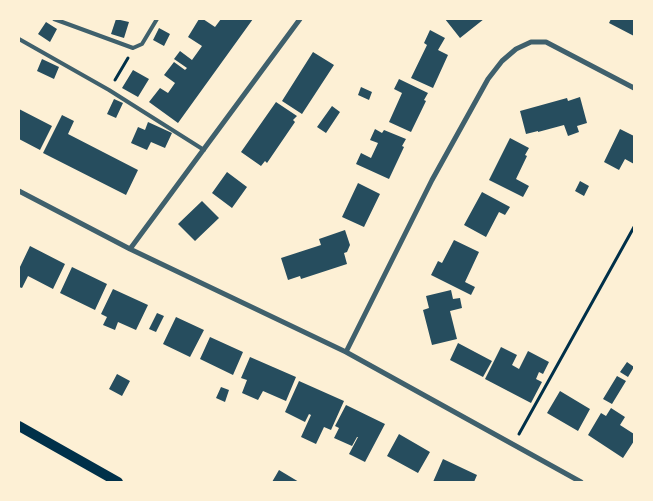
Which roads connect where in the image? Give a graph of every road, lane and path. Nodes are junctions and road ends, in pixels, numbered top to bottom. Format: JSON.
{"nodes":[{"id":1,"x":54,"y":19,"type":"edge"},
{"id":2,"x":157,"y":19,"type":"edge"},
{"id":3,"x":300,"y":19,"type":"edge"},
{"id":4,"x":19,"y":39,"type":"edge"},
{"id":5,"x":133,"y":48,"type":"junction"},
{"id":6,"x":634,"y":88,"type":"edge"},
{"id":7,"x":109,"y":90,"type":"junction"},
{"id":8,"x":204,"y":150,"type":"junction"},
{"id":9,"x":19,"y":191,"type":"edge"},
{"id":10,"x":634,"y":227,"type":"edge"},
{"id":11,"x":130,"y":249,"type":"junction"},
{"id":12,"x":346,"y":352,"type":"junction"},
{"id":13,"x":19,"y":426,"type":"edge"},
{"id":14,"x":513,"y":444,"type":"junction"},
{"id":15,"x":118,"y":482,"type":"edge"},
{"id":16,"x":581,"y":482,"type":"edge"}],
"edges":[{"from":1,"to":5,"type":"lane"},
{"from":2,"to":5,"type":"lane"},
{"from":3,"to":8,"type":"street"},
{"from":4,"to":7,"type":"lane"},
{"from":5,"to":7,"type":"path"},
{"from":6,"to":12,"type":"street"},
{"from":7,"to":8,"type":"lane"},
{"from":8,"to":11,"type":"street"},
{"from":9,"to":11,"type":"street"},
{"from":10,"to":14,"type":"path"},
{"from":11,"to":12,"type":"street"},
{"from":12,"to":14,"type":"street"},
{"from":13,"to":15,"type":"main road"},
{"from":14,"to":16,"type":"street"}]}
